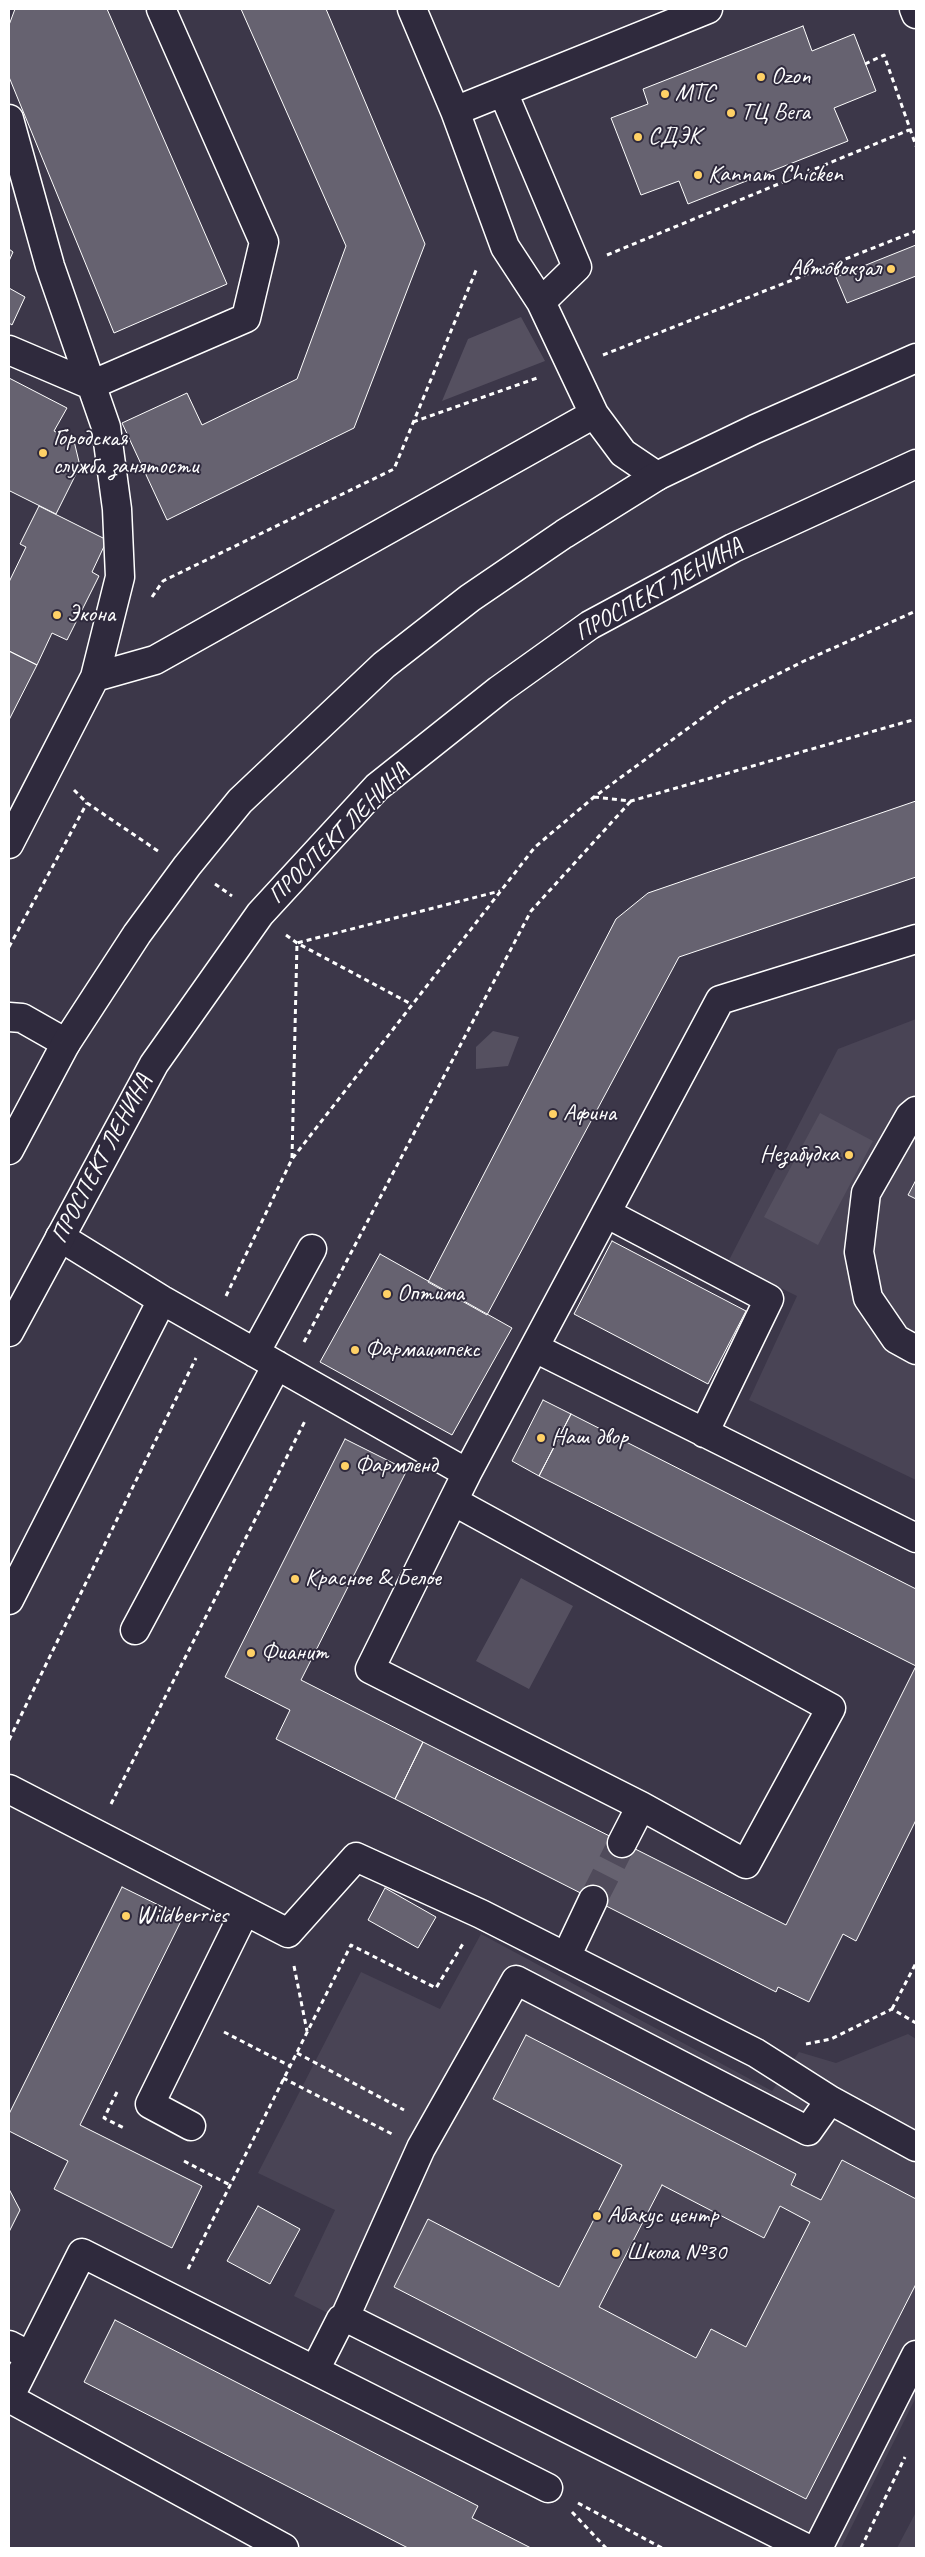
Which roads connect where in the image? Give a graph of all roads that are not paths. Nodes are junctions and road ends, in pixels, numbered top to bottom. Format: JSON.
{"nodes":[{"id":1,"x":161,"y":9,"type":"edge"},
{"id":2,"x":412,"y":9,"type":"edge"},
{"id":3,"x":708,"y":9,"type":"edge"},
{"id":4,"x":914,"y":9,"type":"edge"},
{"id":5,"x":916,"y":14,"type":"edge"},
{"id":6,"x":503,"y":92,"type":"junction"},
{"id":7,"x":455,"y":111,"type":"junction"},
{"id":8,"x":9,"y":119,"type":"edge"},
{"id":9,"x":541,"y":302,"type":"junction"},
{"id":10,"x":9,"y":350,"type":"edge"},
{"id":11,"x":916,"y":358,"type":"edge"},
{"id":12,"x":91,"y":385,"type":"junction"},
{"id":13,"x":594,"y":414,"type":"junction"},
{"id":14,"x":916,"y":464,"type":"edge"},
{"id":15,"x":658,"y":476,"type":"junction"},
{"id":16,"x":95,"y":677,"type":"junction"},
{"id":17,"x":9,"y":844,"type":"edge"},
{"id":18,"x":916,"y":940,"type":"edge"},
{"id":19,"x":9,"y":1017,"type":"edge"},
{"id":20,"x":66,"y":1043,"type":"junction"},
{"id":21,"x":916,"y":1111,"type":"edge"},
{"id":22,"x":9,"y":1150,"type":"edge"},
{"id":23,"x":606,"y":1213,"type":"junction"},
{"id":24,"x":60,"y":1237,"type":"junction"},
{"id":25,"x":312,"y":1249,"type":"dead end"},
{"id":26,"x":162,"y":1300,"type":"junction"},
{"id":27,"x":9,"y":1332,"type":"edge"},
{"id":28,"x":535,"y":1348,"type":"junction"},
{"id":29,"x":916,"y":1350,"type":"edge"},
{"id":30,"x":274,"y":1363,"type":"junction"},
{"id":31,"x":704,"y":1433,"type":"junction"},
{"id":32,"x":467,"y":1473,"type":"junction"},
{"id":33,"x":453,"y":1501,"type":"junction"},
{"id":34,"x":916,"y":1538,"type":"edge"},
{"id":35,"x":9,"y":1600,"type":"edge"},
{"id":36,"x":135,"y":1630,"type":"dead end"},
{"id":37,"x":9,"y":1789,"type":"edge"},
{"id":38,"x":641,"y":1806,"type":"junction"},
{"id":39,"x":622,"y":1843,"type":"tunnel mouth"},
{"id":40,"x":593,"y":1900,"type":"tunnel mouth"},
{"id":41,"x":245,"y":1911,"type":"junction"},
{"id":42,"x":566,"y":1957,"type":"junction"},
{"id":43,"x":830,"y":2100,"type":"junction"},
{"id":44,"x":192,"y":2126,"type":"dead end"},
{"id":45,"x":916,"y":2147,"type":"edge"},
{"id":46,"x":345,"y":2317,"type":"junction"},
{"id":47,"x":19,"y":2350,"type":"edge"},
{"id":48,"x":916,"y":2355,"type":"edge"},
{"id":49,"x":315,"y":2370,"type":"junction"},
{"id":50,"x":548,"y":2488,"type":"road end"},
{"id":51,"x":284,"y":2548,"type":"edge"},
{"id":52,"x":806,"y":2548,"type":"edge"},
{"id":53,"x":818,"y":2548,"type":"edge"}],
"edges":[{"from":1,"to":12,"type":"main road"},
{"from":2,"to":7,"type":"main road"},
{"from":3,"to":6,"type":"main road"},
{"from":4,"to":5,"type":"main road"},
{"from":6,"to":7,"type":"main road"},
{"from":6,"to":9,"type":"main road"},
{"from":7,"to":9,"type":"main road"},
{"from":8,"to":12,"type":"main road"},
{"from":9,"to":13,"type":"main road"},
{"from":10,"to":12,"type":"main road"},
{"from":11,"to":15,"type":"main road"},
{"from":12,"to":16,"type":"main road"},
{"from":13,"to":15,"type":"main road"},
{"from":13,"to":16,"type":"main road"},
{"from":14,"to":24,"type":"main road","name":"ПРОСПЕКТ ЛЕНИНА"},
{"from":15,"to":20,"type":"main road"},
{"from":16,"to":17,"type":"main road"},
{"from":18,"to":23,"type":"main road"},
{"from":19,"to":20,"type":"main road"},
{"from":20,"to":22,"type":"main road"},
{"from":21,"to":29,"type":"main road"},
{"from":23,"to":28,"type":"main road"},
{"from":23,"to":31,"type":"main road"},
{"from":24,"to":26,"type":"main road"},
{"from":24,"to":27,"type":"main road","name":"ПРОСПЕКТ ЛЕНИНА"},
{"from":25,"to":30,"type":"main road"},
{"from":26,"to":30,"type":"main road"},
{"from":26,"to":35,"type":"main road"},
{"from":28,"to":31,"type":"main road"},
{"from":28,"to":32,"type":"main road"},
{"from":30,"to":32,"type":"main road"},
{"from":30,"to":36,"type":"main road"},
{"from":31,"to":34,"type":"main road"},
{"from":32,"to":33,"type":"main road"},
{"from":33,"to":38,"type":"main road"},
{"from":33,"to":38,"type":"main road"},
{"from":37,"to":41,"type":"main road"},
{"from":38,"to":39,"type":"main road"},
{"from":40,"to":42,"type":"main road"},
{"from":41,"to":42,"type":"main road"},
{"from":41,"to":44,"type":"main road"},
{"from":42,"to":43,"type":"main road"},
{"from":43,"to":45,"type":"main road"},
{"from":43,"to":46,"type":"main road"},
{"from":46,"to":49,"type":"main road"},
{"from":46,"to":52,"type":"main road"},
{"from":47,"to":49,"type":"main road"},
{"from":47,"to":51,"type":"main road"},
{"from":48,"to":53,"type":"main road"},
{"from":49,"to":50,"type":"main road"}]}
